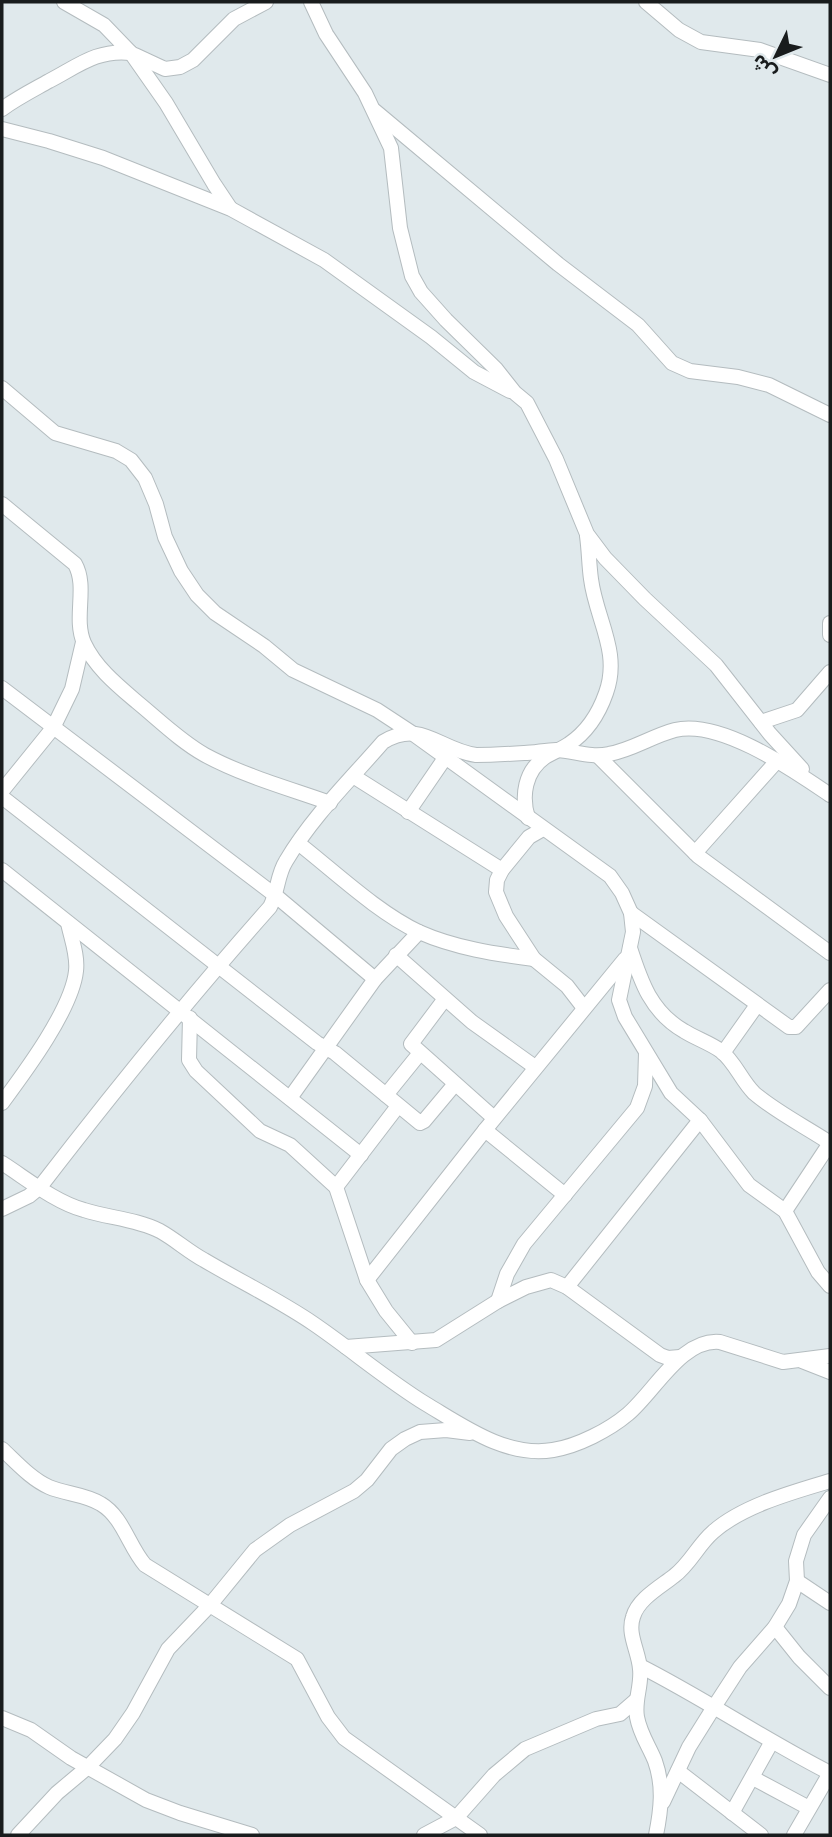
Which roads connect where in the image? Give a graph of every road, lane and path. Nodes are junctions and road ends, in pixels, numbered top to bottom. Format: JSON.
{"nodes":[{"id":1,"x":64,"y":2,"type":"edge"},
{"id":2,"x":266,"y":2,"type":"edge"},
{"id":3,"x":311,"y":2,"type":"edge"},
{"id":4,"x":646,"y":2,"type":"edge"},
{"id":5,"x":131,"y":53,"type":"junction"},
{"id":6,"x":830,"y":75,"type":"edge"},
{"id":7,"x":372,"y":108,"type":"junction"},
{"id":8,"x":2,"y":109,"type":"edge"},
{"id":9,"x":2,"y":129,"type":"edge"},
{"id":10,"x":231,"y":209,"type":"junction"},
{"id":11,"x":2,"y":388,"type":"edge"},
{"id":12,"x":515,"y":393,"type":"junction"},
{"id":13,"x":830,"y":415,"type":"edge"},
{"id":14,"x":2,"y":504,"type":"edge"},
{"id":15,"x":587,"y":534,"type":"junction"},
{"id":16,"x":830,"y":623,"type":"edge"},
{"id":17,"x":830,"y":635,"type":"edge"},
{"id":18,"x":83,"y":642,"type":"junction"},
{"id":19,"x":830,"y":673,"type":"edge"},
{"id":20,"x":2,"y":688,"type":"edge"},
{"id":21,"x":761,"y":722,"type":"junction"},
{"id":22,"x":53,"y":728,"type":"junction"},
{"id":23,"x":412,"y":733,"type":"junction"},
{"id":24,"x":557,"y":750,"type":"junction"},
{"id":25,"x":598,"y":756,"type":"junction"},
{"id":26,"x":445,"y":758,"type":"junction"},
{"id":27,"x":777,"y":761,"type":"junction"},
{"id":28,"x":353,"y":776,"type":"junction"},
{"id":29,"x":2,"y":791,"type":"edge"},
{"id":30,"x":830,"y":794,"type":"edge"},
{"id":31,"x":2,"y":797,"type":"edge"},
{"id":32,"x":330,"y":803,"type":"junction"},
{"id":33,"x":408,"y":812,"type":"junction"},
{"id":34,"x":528,"y":818,"type":"junction"},
{"id":35,"x":543,"y":829,"type":"junction"},
{"id":36,"x":298,"y":843,"type":"junction"},
{"id":37,"x":695,"y":853,"type":"junction"},
{"id":38,"x":2,"y":870,"type":"edge"},
{"id":39,"x":502,"y":870,"type":"junction"},
{"id":40,"x":276,"y":896,"type":"junction"},
{"id":41,"x":631,"y":913,"type":"junction"},
{"id":42,"x":68,"y":923,"type":"junction"},
{"id":43,"x":419,"y":932,"type":"junction"},
{"id":44,"x":628,"y":951,"type":"junction"},
{"id":45,"x":830,"y":953,"type":"edge"},
{"id":46,"x":396,"y":955,"type":"junction"},
{"id":47,"x":534,"y":959,"type":"junction"},
{"id":48,"x":218,"y":965,"type":"junction"},
{"id":49,"x":375,"y":979,"type":"junction"},
{"id":50,"x":830,"y":990,"type":"edge"},
{"id":51,"x":444,"y":1000,"type":"junction"},
{"id":52,"x":757,"y":1005,"type":"junction"},
{"id":53,"x":584,"y":1007,"type":"junction"},
{"id":54,"x":185,"y":1014,"type":"junction"},
{"id":55,"x":327,"y":1049,"type":"junction"},
{"id":56,"x":420,"y":1053,"type":"junction"},
{"id":57,"x":646,"y":1053,"type":"junction"},
{"id":58,"x":723,"y":1053,"type":"junction"},
{"id":59,"x":536,"y":1067,"type":"junction"},
{"id":60,"x":455,"y":1084,"type":"junction"},
{"id":61,"x":386,"y":1096,"type":"junction"},
{"id":62,"x":290,"y":1098,"type":"junction"},
{"id":63,"x":2,"y":1103,"type":"edge"},
{"id":64,"x":398,"y":1105,"type":"junction"},
{"id":65,"x":700,"y":1121,"type":"junction"},
{"id":66,"x":489,"y":1124,"type":"junction"},
{"id":67,"x":830,"y":1143,"type":"edge"},
{"id":68,"x":362,"y":1155,"type":"junction"},
{"id":69,"x":2,"y":1163,"type":"edge"},
{"id":70,"x":40,"y":1187,"type":"junction"},
{"id":71,"x":337,"y":1187,"type":"junction"},
{"id":72,"x":565,"y":1195,"type":"junction"},
{"id":73,"x":2,"y":1209,"type":"edge"},
{"id":74,"x":785,"y":1211,"type":"junction"},
{"id":75,"x":367,"y":1280,"type":"junction"},
{"id":76,"x":830,"y":1286,"type":"edge"},
{"id":77,"x":567,"y":1287,"type":"junction"},
{"id":78,"x":498,"y":1301,"type":"junction"},
{"id":79,"x":412,"y":1343,"type":"junction"},
{"id":80,"x":346,"y":1347,"type":"junction"},
{"id":81,"x":830,"y":1356,"type":"edge"},
{"id":82,"x":680,"y":1357,"type":"junction"},
{"id":83,"x":802,"y":1361,"type":"junction"},
{"id":84,"x":830,"y":1372,"type":"edge"},
{"id":85,"x":475,"y":1434,"type":"junction"},
{"id":86,"x":2,"y":1450,"type":"edge"},
{"id":87,"x":830,"y":1481,"type":"edge"},
{"id":88,"x":830,"y":1498,"type":"edge"},
{"id":89,"x":797,"y":1581,"type":"junction"},
{"id":90,"x":830,"y":1603,"type":"edge"},
{"id":91,"x":210,"y":1605,"type":"junction"},
{"id":92,"x":775,"y":1627,"type":"junction"},
{"id":93,"x":640,"y":1667,"type":"junction"},
{"id":94,"x":830,"y":1688,"type":"edge"},
{"id":95,"x":635,"y":1701,"type":"junction"},
{"id":96,"x":714,"y":1707,"type":"junction"},
{"id":97,"x":2,"y":1718,"type":"edge"},
{"id":98,"x":771,"y":1743,"type":"junction"},
{"id":99,"x":88,"y":1767,"type":"junction"},
{"id":100,"x":678,"y":1771,"type":"junction"},
{"id":101,"x":753,"y":1777,"type":"junction"},
{"id":102,"x":828,"y":1779,"type":"edge"},
{"id":103,"x":662,"y":1804,"type":"junction"},
{"id":104,"x":809,"y":1808,"type":"junction"},
{"id":105,"x":732,"y":1813,"type":"junction"},
{"id":106,"x":456,"y":1818,"type":"junction"},
{"id":107,"x":18,"y":1835,"type":"edge"},
{"id":108,"x":252,"y":1835,"type":"edge"},
{"id":109,"x":424,"y":1835,"type":"edge"},
{"id":110,"x":480,"y":1835,"type":"edge"},
{"id":111,"x":656,"y":1835,"type":"edge"},
{"id":112,"x":761,"y":1835,"type":"edge"},
{"id":113,"x":793,"y":1835,"type":"edge"}],
"edges":[{"from":1,"to":5,"type":"street"},
{"from":2,"to":5,"type":"street"},
{"from":3,"to":7,"type":"street"},
{"from":4,"to":6,"type":"street"},
{"from":5,"to":8,"type":"street"},
{"from":5,"to":10,"type":"street"},
{"from":7,"to":12,"type":"street"},
{"from":7,"to":13,"type":"street"},
{"from":9,"to":10,"type":"street"},
{"from":10,"to":12,"type":"street"},
{"from":11,"to":23,"type":"street"},
{"from":12,"to":15,"type":"street"},
{"from":14,"to":18,"type":"street"},
{"from":15,"to":21,"type":"street"},
{"from":15,"to":24,"type":"street"},
{"from":16,"to":17,"type":"street"},
{"from":18,"to":22,"type":"street"},
{"from":18,"to":32,"type":"street"},
{"from":19,"to":21,"type":"street"},
{"from":20,"to":22,"type":"street"},
{"from":21,"to":30,"type":"street"},
{"from":22,"to":29,"type":"street"},
{"from":22,"to":40,"type":"street"},
{"from":23,"to":24,"type":"street"},
{"from":23,"to":26,"type":"street"},
{"from":23,"to":28,"type":"street"},
{"from":24,"to":25,"type":"street"},
{"from":24,"to":34,"type":"street"},
{"from":25,"to":27,"type":"street"},
{"from":25,"to":37,"type":"street"},
{"from":26,"to":33,"type":"street"},
{"from":26,"to":34,"type":"street"},
{"from":27,"to":30,"type":"street"},
{"from":27,"to":37,"type":"street"},
{"from":28,"to":32,"type":"street"},
{"from":28,"to":33,"type":"street"},
{"from":31,"to":48,"type":"street"},
{"from":32,"to":36,"type":"street"},
{"from":33,"to":39,"type":"street"},
{"from":34,"to":35,"type":"street"},
{"from":35,"to":39,"type":"street"},
{"from":35,"to":41,"type":"street"},
{"from":36,"to":40,"type":"street"},
{"from":36,"to":43,"type":"street"},
{"from":37,"to":45,"type":"street"},
{"from":38,"to":42,"type":"street"},
{"from":39,"to":47,"type":"street"},
{"from":40,"to":48,"type":"street"},
{"from":40,"to":49,"type":"street"},
{"from":41,"to":44,"type":"street"},
{"from":41,"to":52,"type":"street"},
{"from":42,"to":54,"type":"street"},
{"from":42,"to":63,"type":"street"},
{"from":43,"to":46,"type":"street"},
{"from":43,"to":47,"type":"street"},
{"from":44,"to":53,"type":"street"},
{"from":44,"to":57,"type":"street"},
{"from":44,"to":58,"type":"street"},
{"from":46,"to":49,"type":"street"},
{"from":46,"to":51,"type":"street"},
{"from":47,"to":53,"type":"street"},
{"from":48,"to":54,"type":"street"},
{"from":48,"to":55,"type":"street"},
{"from":49,"to":55,"type":"street"},
{"from":50,"to":52,"type":"street"},
{"from":51,"to":56,"type":"street"},
{"from":51,"to":59,"type":"street"},
{"from":52,"to":58,"type":"street"},
{"from":53,"to":59,"type":"street"},
{"from":54,"to":62,"type":"street"},
{"from":54,"to":70,"type":"street"},
{"from":54,"to":71,"type":"street"},
{"from":55,"to":61,"type":"street"},
{"from":55,"to":62,"type":"street"},
{"from":56,"to":60,"type":"street"},
{"from":56,"to":61,"type":"street"},
{"from":57,"to":65,"type":"street"},
{"from":57,"to":72,"type":"street"},
{"from":58,"to":67,"type":"street"},
{"from":59,"to":66,"type":"street"},
{"from":60,"to":64,"type":"street"},
{"from":60,"to":66,"type":"street"},
{"from":61,"to":64,"type":"street"},
{"from":62,"to":68,"type":"street"},
{"from":64,"to":68,"type":"street"},
{"from":65,"to":74,"type":"street"},
{"from":65,"to":77,"type":"street"},
{"from":66,"to":72,"type":"street"},
{"from":66,"to":75,"type":"street"},
{"from":67,"to":74,"type":"street"},
{"from":68,"to":71,"type":"street"},
{"from":69,"to":70,"type":"street"},
{"from":70,"to":73,"type":"street"},
{"from":70,"to":80,"type":"street"},
{"from":71,"to":75,"type":"street"},
{"from":72,"to":78,"type":"street"},
{"from":74,"to":76,"type":"street"},
{"from":75,"to":79,"type":"street"},
{"from":77,"to":78,"type":"street"},
{"from":77,"to":82,"type":"street"},
{"from":78,"to":79,"type":"street"},
{"from":79,"to":80,"type":"street"},
{"from":80,"to":85,"type":"street"},
{"from":81,"to":83,"type":"street"},
{"from":82,"to":83,"type":"street"},
{"from":82,"to":85,"type":"street"},
{"from":83,"to":84,"type":"street"},
{"from":85,"to":91,"type":"street"},
{"from":86,"to":91,"type":"street"},
{"from":87,"to":93,"type":"street"},
{"from":88,"to":89,"type":"street"},
{"from":89,"to":90,"type":"street"},
{"from":89,"to":92,"type":"street"},
{"from":91,"to":99,"type":"street"},
{"from":91,"to":106,"type":"street"},
{"from":92,"to":94,"type":"street"},
{"from":92,"to":96,"type":"street"},
{"from":93,"to":95,"type":"street"},
{"from":93,"to":96,"type":"street"},
{"from":95,"to":103,"type":"street"},
{"from":95,"to":106,"type":"street"},
{"from":96,"to":98,"type":"street"},
{"from":96,"to":100,"type":"street"},
{"from":97,"to":99,"type":"street"},
{"from":98,"to":101,"type":"street"},
{"from":98,"to":102,"type":"street"},
{"from":99,"to":107,"type":"street"},
{"from":99,"to":108,"type":"street"},
{"from":100,"to":103,"type":"street"},
{"from":100,"to":105,"type":"street"},
{"from":101,"to":104,"type":"street"},
{"from":101,"to":105,"type":"street"},
{"from":102,"to":104,"type":"street"},
{"from":103,"to":111,"type":"street"},
{"from":104,"to":113,"type":"street"},
{"from":105,"to":112,"type":"street"},
{"from":106,"to":109,"type":"street"},
{"from":106,"to":110,"type":"street"}]}
